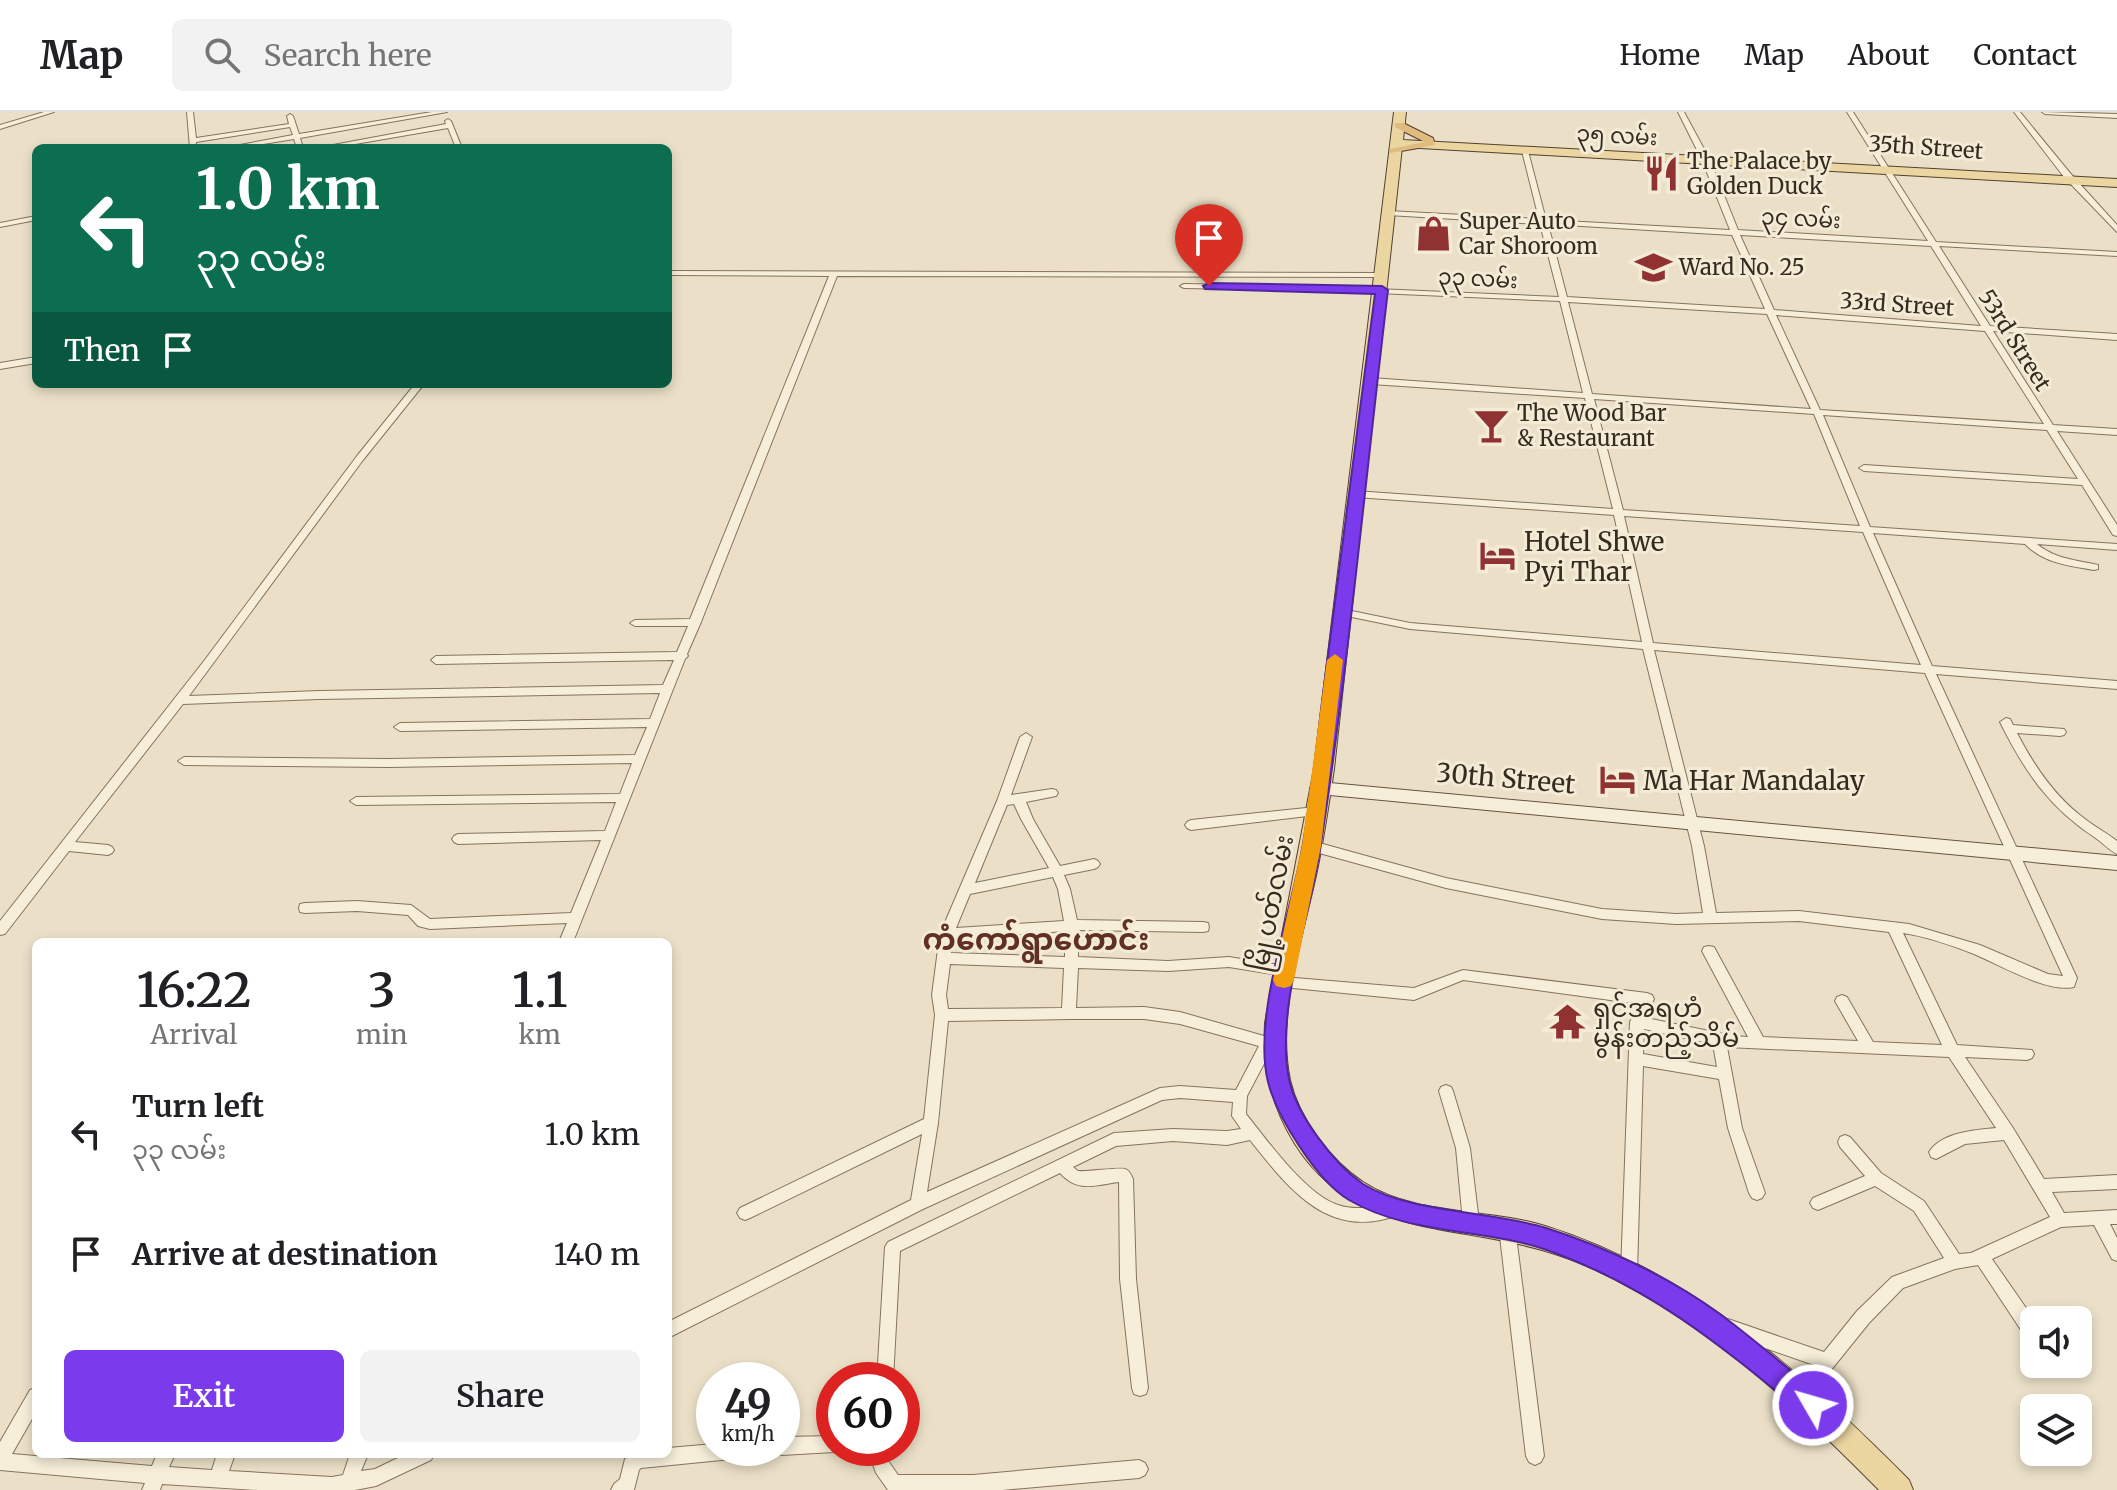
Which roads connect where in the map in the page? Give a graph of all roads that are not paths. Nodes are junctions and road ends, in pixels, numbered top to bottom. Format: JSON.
{"nodes":[{"id":1,"x":37,"y":112,"type":"edge"},
{"id":2,"x":51,"y":112,"type":"edge"},
{"id":3,"x":190,"y":112,"type":"edge"},
{"id":4,"x":444,"y":112,"type":"edge"},
{"id":5,"x":1681,"y":112,"type":"edge"},
{"id":6,"x":1850,"y":112,"type":"edge"},
{"id":7,"x":2017,"y":112,"type":"edge"},
{"id":8,"x":2045,"y":112,"type":"edge"},
{"id":9,"x":290,"y":116,"type":"dead end"},
{"id":10,"x":2117,"y":116,"type":"edge"},
{"id":11,"x":0,"y":125,"type":"edge"},
{"id":12,"x":293,"y":125,"type":"junction"},
{"id":13,"x":449,"y":126,"type":"junction"},
{"id":14,"x":1397,"y":134,"type":"edge"},
{"id":15,"x":296,"y":136,"type":"junction"},
{"id":16,"x":192,"y":144,"type":"edge"},
{"id":17,"x":250,"y":144,"type":"edge"},
{"id":18,"x":299,"y":144,"type":"edge"},
{"id":19,"x":343,"y":144,"type":"edge"},
{"id":20,"x":457,"y":144,"type":"edge"},
{"id":21,"x":1493,"y":147,"type":"junction"},
{"id":22,"x":1525,"y":151,"type":"junction"},
{"id":23,"x":1705,"y":158,"type":"junction"},
{"id":24,"x":1884,"y":166,"type":"junction"},
{"id":25,"x":2070,"y":178,"type":"junction"},
{"id":26,"x":2117,"y":181,"type":"edge"},
{"id":27,"x":1388,"y":213,"type":"junction"},
{"id":28,"x":32,"y":219,"type":"edge"},
{"id":29,"x":1542,"y":221,"type":"junction"},
{"id":30,"x":0,"y":225,"type":"edge"},
{"id":31,"x":2115,"y":225,"type":"edge"},
{"id":32,"x":1735,"y":232,"type":"junction"},
{"id":33,"x":1933,"y":243,"type":"junction"},
{"id":34,"x":2117,"y":254,"type":"edge"},
{"id":35,"x":672,"y":273,"type":"edge"},
{"id":36,"x":834,"y":274,"type":"junction"},
{"id":37,"x":1382,"y":282,"type":"junction"},
{"id":38,"x":1184,"y":286,"type":"dead end"},
{"id":39,"x":1565,"y":301,"type":"junction"},
{"id":40,"x":1770,"y":312,"type":"junction"},
{"id":41,"x":1985,"y":328,"type":"junction"},
{"id":42,"x":2117,"y":337,"type":"edge"},
{"id":43,"x":32,"y":361,"type":"edge"},
{"id":44,"x":0,"y":366,"type":"edge"},
{"id":45,"x":1371,"y":381,"type":"junction"},
{"id":46,"x":417,"y":388,"type":"edge"},
{"id":47,"x":1589,"y":394,"type":"junction"},
{"id":48,"x":1817,"y":412,"type":"junction"},
{"id":49,"x":2048,"y":428,"type":"junction"},
{"id":50,"x":2117,"y":432,"type":"edge"},
{"id":51,"x":1864,"y":468,"type":"dead end"},
{"id":52,"x":2084,"y":482,"type":"junction"},
{"id":53,"x":1355,"y":494,"type":"junction"},
{"id":54,"x":1618,"y":511,"type":"junction"},
{"id":55,"x":1864,"y":529,"type":"junction"},
{"id":56,"x":2117,"y":533,"type":"edge"},
{"id":57,"x":2028,"y":541,"type":"junction"},
{"id":58,"x":2117,"y":547,"type":"edge"},
{"id":59,"x":2094,"y":567,"type":"dead end"},
{"id":60,"x":1342,"y":612,"type":"junction"},
{"id":61,"x":696,"y":622,"type":"junction"},
{"id":62,"x":635,"y":623,"type":"dead end"},
{"id":63,"x":1648,"y":646,"type":"junction"},
{"id":64,"x":683,"y":656,"type":"junction"},
{"id":65,"x":436,"y":660,"type":"dead end"},
{"id":66,"x":1930,"y":669,"type":"junction"},
{"id":67,"x":2117,"y":685,"type":"edge"},
{"id":68,"x":669,"y":689,"type":"junction"},
{"id":69,"x":179,"y":700,"type":"junction"},
{"id":70,"x":655,"y":723,"type":"junction"},
{"id":71,"x":400,"y":727,"type":"dead end"},
{"id":72,"x":2060,"y":732,"type":"dead end"},
{"id":73,"x":1026,"y":737,"type":"dead end"},
{"id":74,"x":641,"y":759,"type":"junction"},
{"id":75,"x":184,"y":761,"type":"dead end"},
{"id":76,"x":1319,"y":788,"type":"junction"},
{"id":77,"x":1052,"y":793,"type":"dead end"},
{"id":78,"x":625,"y":798,"type":"junction"},
{"id":79,"x":1019,"y":800,"type":"junction"},
{"id":80,"x":356,"y":801,"type":"dead end"},
{"id":81,"x":1003,"y":801,"type":"junction"},
{"id":82,"x":1316,"y":811,"type":"junction"},
{"id":83,"x":1692,"y":822,"type":"junction"},
{"id":84,"x":1191,"y":825,"type":"dead end"},
{"id":85,"x":610,"y":835,"type":"junction"},
{"id":86,"x":458,"y":839,"type":"dead end"},
{"id":87,"x":64,"y":846,"type":"junction"},
{"id":88,"x":1312,"y":846,"type":"junction"},
{"id":89,"x":2117,"y":849,"type":"edge"},
{"id":90,"x":108,"y":850,"type":"dead end"},
{"id":91,"x":2015,"y":853,"type":"junction"},
{"id":92,"x":2117,"y":863,"type":"edge"},
{"id":93,"x":1094,"y":864,"type":"dead end"},
{"id":94,"x":1056,"y":870,"type":"junction"},
{"id":95,"x":964,"y":890,"type":"junction"},
{"id":96,"x":305,"y":908,"type":"dead end"},
{"id":97,"x":1710,"y":916,"type":"junction"},
{"id":98,"x":576,"y":918,"type":"junction"},
{"id":99,"x":1073,"y":925,"type":"junction"},
{"id":100,"x":1203,"y":927,"type":"dead end"},
{"id":101,"x":1893,"y":927,"type":"junction"},
{"id":102,"x":0,"y":930,"type":"edge"},
{"id":103,"x":947,"y":934,"type":"junction"},
{"id":104,"x":568,"y":938,"type":"edge"},
{"id":105,"x":1709,"y":951,"type":"dead end"},
{"id":106,"x":943,"y":958,"type":"junction"},
{"id":107,"x":1071,"y":962,"type":"junction"},
{"id":108,"x":1284,"y":976,"type":"junction"},
{"id":109,"x":1647,"y":999,"type":"dead end"},
{"id":110,"x":1842,"y":1001,"type":"dead end"},
{"id":111,"x":1069,"y":1014,"type":"junction"},
{"id":112,"x":942,"y":1015,"type":"junction"},
{"id":113,"x":1278,"y":1024,"type":"junction"},
{"id":114,"x":1719,"y":1041,"type":"junction"},
{"id":115,"x":1758,"y":1042,"type":"junction"},
{"id":116,"x":1268,"y":1043,"type":"junction"},
{"id":117,"x":1869,"y":1048,"type":"junction"},
{"id":118,"x":1952,"y":1050,"type":"junction"},
{"id":119,"x":2027,"y":1054,"type":"dead end"},
{"id":120,"x":1635,"y":1059,"type":"junction"},
{"id":121,"x":1725,"y":1074,"type":"junction"},
{"id":122,"x":1446,"y":1091,"type":"dead end"},
{"id":123,"x":1240,"y":1096,"type":"junction"},
{"id":124,"x":931,"y":1123,"type":"junction"},
{"id":125,"x":1253,"y":1133,"type":"junction"},
{"id":126,"x":2008,"y":1133,"type":"junction"},
{"id":127,"x":1845,"y":1142,"type":"dead end"},
{"id":128,"x":1936,"y":1152,"type":"dead end"},
{"id":129,"x":1062,"y":1165,"type":"junction"},
{"id":130,"x":1876,"y":1178,"type":"junction"},
{"id":131,"x":2117,"y":1182,"type":"edge"},
{"id":132,"x":2039,"y":1186,"type":"junction"},
{"id":133,"x":1757,"y":1193,"type":"dead end"},
{"id":134,"x":1818,"y":1203,"type":"dead end"},
{"id":135,"x":918,"y":1204,"type":"junction"},
{"id":136,"x":1396,"y":1209,"type":"junction"},
{"id":137,"x":745,"y":1213,"type":"dead end"},
{"id":138,"x":2098,"y":1217,"type":"junction"},
{"id":139,"x":2117,"y":1217,"type":"edge"},
{"id":140,"x":2060,"y":1220,"type":"junction"},
{"id":141,"x":1471,"y":1222,"type":"junction"},
{"id":142,"x":1507,"y":1228,"type":"junction"},
{"id":143,"x":2117,"y":1254,"type":"edge"},
{"id":144,"x":1981,"y":1256,"type":"junction"},
{"id":145,"x":1955,"y":1262,"type":"junction"},
{"id":146,"x":1629,"y":1273,"type":"junction"},
{"id":147,"x":2020,"y":1314,"type":"edge"},
{"id":148,"x":1709,"y":1321,"type":"junction"},
{"id":149,"x":672,"y":1328,"type":"edge"},
{"id":150,"x":1827,"y":1361,"type":"junction"},
{"id":151,"x":886,"y":1362,"type":"edge"},
{"id":152,"x":1140,"y":1388,"type":"dead end"},
{"id":153,"x":1800,"y":1395,"type":"junction"},
{"id":154,"x":32,"y":1403,"type":"edge"},
{"id":155,"x":696,"y":1454,"type":"edge"},
{"id":156,"x":672,"y":1456,"type":"edge"},
{"id":157,"x":1535,"y":1456,"type":"dead end"},
{"id":158,"x":164,"y":1458,"type":"edge"},
{"id":159,"x":225,"y":1458,"type":"edge"},
{"id":160,"x":356,"y":1458,"type":"edge"},
{"id":161,"x":416,"y":1458,"type":"edge"},
{"id":162,"x":658,"y":1458,"type":"edge"},
{"id":163,"x":0,"y":1459,"type":"edge"},
{"id":164,"x":76,"y":1461,"type":"edge"},
{"id":165,"x":882,"y":1466,"type":"edge"},
{"id":166,"x":1139,"y":1469,"type":"dead end"},
{"id":167,"x":218,"y":1477,"type":"junction"},
{"id":168,"x":153,"y":1483,"type":"edge"},
{"id":169,"x":337,"y":1487,"type":"edge"},
{"id":170,"x":620,"y":1490,"type":"edge"},
{"id":171,"x":1899,"y":1490,"type":"edge"}],
"edges":[{"from":1,"to":11,"type":"street"},
{"from":2,"to":11,"type":"street"},
{"from":3,"to":16,"type":"street"},
{"from":4,"to":13,"type":"street"},
{"from":4,"to":15,"type":"street"},
{"from":5,"to":23,"type":"street"},
{"from":6,"to":24,"type":"street","name":"53rd Street"},
{"from":7,"to":25,"type":"street"},
{"from":8,"to":10,"type":"street"},
{"from":9,"to":12,"type":"street"},
{"from":12,"to":15,"type":"street"},
{"from":12,"to":16,"type":"street"},
{"from":13,"to":19,"type":"street"},
{"from":13,"to":20,"type":"street"},
{"from":14,"to":21,"type":"main road","name":"35th Street"},
{"from":14,"to":27,"type":"main road","name":"မြို့ပတ်လမ်း"},
{"from":15,"to":17,"type":"street"},
{"from":15,"to":18,"type":"street"},
{"from":21,"to":22,"type":"main road","name":"၃၅ လမ်း"},
{"from":21,"to":23,"type":"main road","name":"35th Street"},
{"from":22,"to":23,"type":"main road","name":"၃၅ လမ်း"},
{"from":22,"to":29,"type":"street"},
{"from":23,"to":24,"type":"main road","name":"35th Street"},
{"from":23,"to":32,"type":"street"},
{"from":24,"to":25,"type":"main road","name":"35th Street"},
{"from":24,"to":33,"type":"street","name":"53rd Street"},
{"from":25,"to":26,"type":"main road","name":"35th Street"},
{"from":25,"to":31,"type":"street"},
{"from":27,"to":29,"type":"street","name":"၃၄ လမ်း"},
{"from":27,"to":37,"type":"main road","name":"မြို့ပတ်လမ်း"},
{"from":28,"to":30,"type":"street"},
{"from":29,"to":32,"type":"street","name":"၃၄ လမ်း"},
{"from":29,"to":39,"type":"street"},
{"from":32,"to":33,"type":"street","name":"၃၄ လမ်း"},
{"from":32,"to":40,"type":"street"},
{"from":33,"to":34,"type":"street","name":"၃၄ လမ်း"},
{"from":33,"to":41,"type":"street","name":"53rd Street"},
{"from":35,"to":36,"type":"street"},
{"from":36,"to":37,"type":"street"},
{"from":36,"to":61,"type":"street"},
{"from":37,"to":38,"type":"street","name":"၃၃ လမ်း"},
{"from":37,"to":39,"type":"street","name":"၃၃ လမ်း"},
{"from":37,"to":45,"type":"main road","name":"မြို့ပတ်လမ်း"},
{"from":39,"to":40,"type":"street","name":"၃၃ လမ်း"},
{"from":39,"to":47,"type":"street"},
{"from":40,"to":41,"type":"street","name":"33rd Street"},
{"from":40,"to":48,"type":"street"},
{"from":41,"to":42,"type":"street","name":"33rd Street"},
{"from":41,"to":49,"type":"street","name":"53rd Street"},
{"from":43,"to":44,"type":"street"},
{"from":45,"to":47,"type":"street"},
{"from":45,"to":53,"type":"main road","name":"မြို့ပတ်လမ်း"},
{"from":46,"to":69,"type":"street"},
{"from":47,"to":48,"type":"street"},
{"from":47,"to":54,"type":"street"},
{"from":48,"to":49,"type":"street"},
{"from":48,"to":55,"type":"street"},
{"from":49,"to":50,"type":"street"},
{"from":49,"to":52,"type":"street","name":"53rd Street"},
{"from":51,"to":52,"type":"street"},
{"from":52,"to":56,"type":"street","name":"53rd Street"},
{"from":53,"to":54,"type":"street"},
{"from":53,"to":60,"type":"main road","name":"မြို့ပတ်လမ်း"},
{"from":54,"to":55,"type":"street"},
{"from":54,"to":63,"type":"street"},
{"from":55,"to":57,"type":"street"},
{"from":55,"to":66,"type":"street"},
{"from":57,"to":58,"type":"street"},
{"from":57,"to":59,"type":"street"},
{"from":60,"to":63,"type":"street"},
{"from":60,"to":76,"type":"main road","name":"မြို့ပတ်လမ်း"},
{"from":61,"to":62,"type":"street"},
{"from":61,"to":64,"type":"street"},
{"from":63,"to":66,"type":"street"},
{"from":63,"to":83,"type":"street"},
{"from":64,"to":65,"type":"street"},
{"from":64,"to":68,"type":"street"},
{"from":66,"to":67,"type":"street"},
{"from":66,"to":91,"type":"street"},
{"from":68,"to":69,"type":"street"},
{"from":68,"to":70,"type":"street"},
{"from":69,"to":87,"type":"street"},
{"from":70,"to":71,"type":"street"},
{"from":70,"to":74,"type":"street"},
{"from":72,"to":89,"type":"street"},
{"from":73,"to":81,"type":"street"},
{"from":74,"to":75,"type":"street"},
{"from":74,"to":78,"type":"street"},
{"from":76,"to":82,"type":"main road","name":"မြို့ပတ်လမ်း"},
{"from":76,"to":83,"type":"main road","name":"30th Street"},
{"from":77,"to":79,"type":"street"},
{"from":78,"to":80,"type":"street"},
{"from":78,"to":85,"type":"street"},
{"from":79,"to":81,"type":"street"},
{"from":79,"to":94,"type":"street"},
{"from":81,"to":95,"type":"street"},
{"from":82,"to":84,"type":"street"},
{"from":82,"to":88,"type":"main road","name":"မြို့ပတ်လမ်း"},
{"from":83,"to":91,"type":"main road","name":"30th Street"},
{"from":83,"to":97,"type":"street"},
{"from":85,"to":86,"type":"street"},
{"from":85,"to":98,"type":"street"},
{"from":87,"to":90,"type":"street"},
{"from":87,"to":102,"type":"street"},
{"from":88,"to":97,"type":"street"},
{"from":88,"to":108,"type":"main road","name":"မြို့ပတ်လမ်း"},
{"from":91,"to":92,"type":"main road","name":"30th Street"},
{"from":91,"to":101,"type":"street"},
{"from":93,"to":94,"type":"street"},
{"from":94,"to":95,"type":"street"},
{"from":94,"to":99,"type":"street"},
{"from":95,"to":103,"type":"street"},
{"from":96,"to":98,"type":"street"},
{"from":97,"to":101,"type":"street"},
{"from":98,"to":104,"type":"street"},
{"from":99,"to":100,"type":"street"},
{"from":99,"to":103,"type":"street"},
{"from":99,"to":107,"type":"street"},
{"from":101,"to":118,"type":"street"},
{"from":103,"to":106,"type":"street"},
{"from":105,"to":115,"type":"street"},
{"from":106,"to":107,"type":"street"},
{"from":106,"to":112,"type":"street"},
{"from":107,"to":108,"type":"street"},
{"from":107,"to":111,"type":"street"},
{"from":108,"to":109,"type":"street"},
{"from":108,"to":113,"type":"main road","name":"မြို့ပတ်လမ်း"},
{"from":110,"to":117,"type":"street"},
{"from":111,"to":112,"type":"street"},
{"from":111,"to":116,"type":"street"},
{"from":112,"to":124,"type":"street"},
{"from":113,"to":116,"type":"street"},
{"from":113,"to":136,"type":"main road","name":"မြို့ပတ်လမ်း"},
{"from":114,"to":115,"type":"street"},
{"from":114,"to":120,"type":"street"},
{"from":114,"to":121,"type":"street"},
{"from":115,"to":117,"type":"street"},
{"from":116,"to":123,"type":"street"},
{"from":117,"to":118,"type":"street"},
{"from":118,"to":119,"type":"street"},
{"from":118,"to":126,"type":"street"},
{"from":120,"to":121,"type":"street"},
{"from":120,"to":146,"type":"street"},
{"from":121,"to":133,"type":"street"},
{"from":122,"to":141,"type":"street"},
{"from":123,"to":125,"type":"street"},
{"from":123,"to":135,"type":"street"},
{"from":124,"to":135,"type":"street"},
{"from":124,"to":137,"type":"street"},
{"from":125,"to":129,"type":"street"},
{"from":125,"to":136,"type":"street"},
{"from":126,"to":128,"type":"street"},
{"from":126,"to":132,"type":"street"},
{"from":127,"to":130,"type":"street"},
{"from":129,"to":151,"type":"street"},
{"from":129,"to":152,"type":"street"},
{"from":130,"to":134,"type":"street"},
{"from":130,"to":145,"type":"street"},
{"from":131,"to":132,"type":"street"},
{"from":132,"to":140,"type":"street"},
{"from":135,"to":149,"type":"street"},
{"from":136,"to":141,"type":"main road","name":"မြို့ပတ်လမ်း"},
{"from":138,"to":139,"type":"street"},
{"from":138,"to":140,"type":"street"},
{"from":138,"to":143,"type":"street"},
{"from":140,"to":144,"type":"street"},
{"from":141,"to":142,"type":"main road","name":"မြို့ပတ်လမ်း"},
{"from":142,"to":146,"type":"main road","name":"မြို့ပတ်လမ်း"},
{"from":142,"to":157,"type":"street"},
{"from":144,"to":145,"type":"street"},
{"from":144,"to":147,"type":"street"},
{"from":145,"to":150,"type":"street"},
{"from":146,"to":148,"type":"main road","name":"မြို့ပတ်လမ်း"},
{"from":148,"to":150,"type":"street"},
{"from":148,"to":153,"type":"main road","name":"မြို့ပတ်လမ်း"},
{"from":150,"to":153,"type":"street"},
{"from":153,"to":171,"type":"main road","name":"မြို့ပတ်လမ်း"},
{"from":154,"to":163,"type":"street"},
{"from":155,"to":156,"type":"street"},
{"from":158,"to":168,"type":"street"},
{"from":159,"to":167,"type":"street"},
{"from":160,"to":169,"type":"street"},
{"from":161,"to":169,"type":"street"},
{"from":162,"to":170,"type":"street"},
{"from":163,"to":164,"type":"street"},
{"from":164,"to":168,"type":"street"},
{"from":165,"to":166,"type":"street"},
{"from":167,"to":168,"type":"street"},
{"from":167,"to":169,"type":"street"}]}
